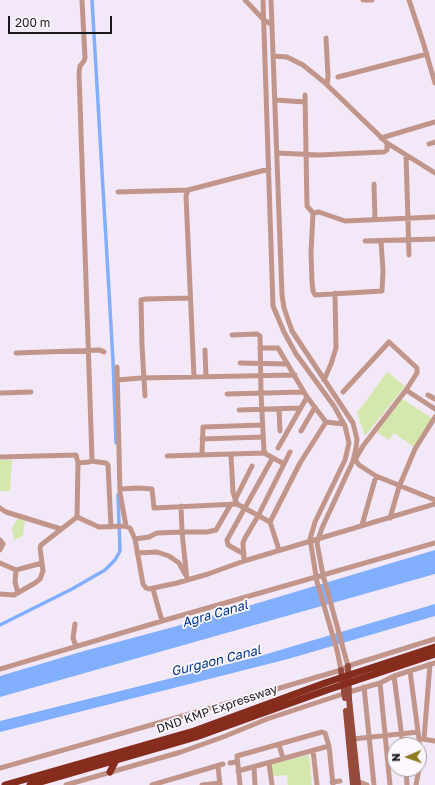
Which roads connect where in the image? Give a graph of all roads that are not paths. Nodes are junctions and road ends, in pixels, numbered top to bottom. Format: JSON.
{"nodes":[{"id":1,"x":82,"y":0,"type":"edge"},
{"id":2,"x":245,"y":0,"type":"edge"},
{"id":3,"x":262,"y":0,"type":"edge"},
{"id":4,"x":271,"y":0,"type":"edge"},
{"id":5,"x":363,"y":0,"type":"edge"},
{"id":6,"x":372,"y":0,"type":"edge"},
{"id":7,"x":409,"y":0,"type":"edge"},
{"id":8,"x":263,"y":18,"type":"junction"},
{"id":9,"x":272,"y":25,"type":"junction"},
{"id":10,"x":326,"y":38,"type":"dead end"},
{"id":11,"x":427,"y":54,"type":"junction"},
{"id":12,"x":273,"y":56,"type":"junction"},
{"id":13,"x":433,"y":71,"type":"edge"},
{"id":14,"x":338,"y":77,"type":"dead end"},
{"id":15,"x":435,"y":83,"type":"edge"},
{"id":16,"x":327,"y":84,"type":"junction"},
{"id":17,"x":305,"y":95,"type":"dead end"},
{"id":18,"x":275,"y":100,"type":"junction"},
{"id":19,"x":305,"y":102,"type":"junction"},
{"id":20,"x":435,"y":122,"type":"edge"},
{"id":21,"x":381,"y":138,"type":"junction"},
{"id":22,"x":435,"y":142,"type":"edge"},
{"id":23,"x":387,"y":143,"type":"junction"},
{"id":24,"x":429,"y":144,"type":"dead end"},
{"id":25,"x":277,"y":153,"type":"junction"},
{"id":26,"x":306,"y":154,"type":"junction"},
{"id":27,"x":406,"y":155,"type":"junction"},
{"id":28,"x":268,"y":169,"type":"junction"},
{"id":29,"x":435,"y":173,"type":"edge"},
{"id":30,"x":374,"y":184,"type":"dead end"},
{"id":31,"x":188,"y":190,"type":"junction"},
{"id":32,"x":118,"y":192,"type":"dead end"},
{"id":33,"x":313,"y":213,"type":"junction"},
{"id":34,"x":435,"y":217,"type":"edge"},
{"id":35,"x":408,"y":218,"type":"junction"},
{"id":36,"x":375,"y":220,"type":"junction"},
{"id":37,"x":435,"y":239,"type":"edge"},
{"id":38,"x":408,"y":240,"type":"junction"},
{"id":39,"x":365,"y":241,"type":"dead end"},
{"id":40,"x":381,"y":241,"type":"junction"},
{"id":41,"x":409,"y":255,"type":"dead end"},
{"id":42,"x":335,"y":293,"type":"junction"},
{"id":43,"x":190,"y":298,"type":"junction"},
{"id":44,"x":232,"y":335,"type":"dead end"},
{"id":45,"x":260,"y":348,"type":"junction"},
{"id":46,"x":89,"y":350,"type":"junction"},
{"id":47,"x":205,"y":350,"type":"dead end"},
{"id":48,"x":104,"y":352,"type":"dead end"},
{"id":49,"x":16,"y":353,"type":"dead end"},
{"id":50,"x":240,"y":363,"type":"dead end"},
{"id":51,"x":260,"y":364,"type":"junction"},
{"id":52,"x":288,"y":364,"type":"junction"},
{"id":53,"x":117,"y":367,"type":"dead end"},
{"id":54,"x":295,"y":375,"type":"junction"},
{"id":55,"x":260,"y":376,"type":"junction"},
{"id":56,"x":194,"y":377,"type":"junction"},
{"id":57,"x":206,"y":377,"type":"junction"},
{"id":58,"x":144,"y":378,"type":"junction"},
{"id":59,"x":117,"y":380,"type":"junction"},
{"id":60,"x":324,"y":380,"type":"junction"},
{"id":61,"x":406,"y":390,"type":"junction"},
{"id":62,"x":31,"y":392,"type":"dead end"},
{"id":63,"x":343,"y":392,"type":"dead end"},
{"id":64,"x":0,"y":393,"type":"edge"},
{"id":65,"x":260,"y":393,"type":"junction"},
{"id":66,"x":227,"y":394,"type":"dead end"},
{"id":67,"x":306,"y":394,"type":"junction"},
{"id":68,"x":428,"y":395,"type":"dead end"},
{"id":69,"x":145,"y":396,"type":"dead end"},
{"id":70,"x":435,"y":400,"type":"edge"},
{"id":71,"x":315,"y":407,"type":"junction"},
{"id":72,"x":300,"y":408,"type":"junction"},
{"id":73,"x":279,"y":409,"type":"junction"},
{"id":74,"x":435,"y":409,"type":"edge"},
{"id":75,"x":239,"y":410,"type":"dead end"},
{"id":76,"x":261,"y":410,"type":"junction"},
{"id":77,"x":435,"y":417,"type":"edge"},
{"id":78,"x":326,"y":422,"type":"junction"},
{"id":79,"x":343,"y":424,"type":"junction"},
{"id":80,"x":262,"y":425,"type":"junction"},
{"id":81,"x":280,"y":431,"type":"dead end"},
{"id":82,"x":301,"y":432,"type":"dead end"},
{"id":83,"x":263,"y":437,"type":"junction"},
{"id":84,"x":202,"y":439,"type":"junction"},
{"id":85,"x":278,"y":448,"type":"dead end"},
{"id":86,"x":290,"y":452,"type":"dead end"},
{"id":87,"x":264,"y":453,"type":"junction"},
{"id":88,"x":202,"y":455,"type":"junction"},
{"id":89,"x":231,"y":455,"type":"junction"},
{"id":90,"x":167,"y":456,"type":"dead end"},
{"id":91,"x":0,"y":457,"type":"edge"},
{"id":92,"x":272,"y":459,"type":"junction"},
{"id":93,"x":91,"y":461,"type":"junction"},
{"id":94,"x":78,"y":463,"type":"junction"},
{"id":95,"x":284,"y":464,"type":"junction"},
{"id":96,"x":252,"y":466,"type":"dead end"},
{"id":97,"x":376,"y":476,"type":"junction"},
{"id":98,"x":399,"y":486,"type":"junction"},
{"id":99,"x":120,"y":489,"type":"junction"},
{"id":100,"x":435,"y":500,"type":"edge"},
{"id":101,"x":234,"y":503,"type":"junction"},
{"id":102,"x":435,"y":504,"type":"edge"},
{"id":103,"x":181,"y":506,"type":"junction"},
{"id":104,"x":0,"y":508,"type":"edge"},
{"id":105,"x":245,"y":509,"type":"junction"},
{"id":106,"x":258,"y":516,"type":"junction"},
{"id":107,"x":77,"y":517,"type":"junction"},
{"id":108,"x":390,"y":518,"type":"junction"},
{"id":109,"x":270,"y":522,"type":"junction"},
{"id":110,"x":362,"y":525,"type":"junction"},
{"id":111,"x":114,"y":526,"type":"junction"},
{"id":112,"x":125,"y":526,"type":"junction"},
{"id":113,"x":61,"y":529,"type":"junction"},
{"id":114,"x":182,"y":532,"type":"junction"},
{"id":115,"x":318,"y":538,"type":"junction"},
{"id":116,"x":0,"y":540,"type":"edge"},
{"id":117,"x":135,"y":540,"type":"junction"},
{"id":118,"x":310,"y":541,"type":"junction"},
{"id":119,"x":435,"y":543,"type":"edge"},
{"id":120,"x":0,"y":550,"type":"edge"},
{"id":121,"x":279,"y":550,"type":"junction"},
{"id":122,"x":138,"y":553,"type":"junction"},
{"id":123,"x":244,"y":554,"type":"junction"},
{"id":124,"x":244,"y":561,"type":"junction"},
{"id":125,"x":0,"y":563,"type":"edge"},
{"id":126,"x":42,"y":563,"type":"junction"},
{"id":127,"x":16,"y":570,"type":"junction"},
{"id":128,"x":187,"y":578,"type":"junction"},
{"id":129,"x":324,"y":578,"type":"junction"},
{"id":130,"x":317,"y":580,"type":"junction"},
{"id":131,"x":153,"y":588,"type":"junction"},
{"id":132,"x":18,"y":593,"type":"junction"},
{"id":133,"x":0,"y":594,"type":"edge"},
{"id":134,"x":162,"y":621,"type":"junction"},
{"id":135,"x":75,"y":624,"type":"dead end"},
{"id":136,"x":435,"y":639,"type":"edge"},
{"id":137,"x":76,"y":646,"type":"junction"},
{"id":138,"x":435,"y":647,"type":"edge"},
{"id":139,"x":435,"y":654,"type":"edge"},
{"id":140,"x":432,"y":663,"type":"edge"},
{"id":141,"x":348,"y":666,"type":"junction"},
{"id":142,"x":0,"y":669,"type":"edge"},
{"id":143,"x":341,"y":670,"type":"junction"},
{"id":144,"x":410,"y":671,"type":"junction"},
{"id":145,"x":367,"y":673,"type":"junction"},
{"id":146,"x":394,"y":676,"type":"junction"},
{"id":147,"x":380,"y":683,"type":"junction"},
{"id":148,"x":326,"y":687,"type":"junction"},
{"id":149,"x":364,"y":687,"type":"junction"},
{"id":150,"x":347,"y":693,"type":"junction"},
{"id":151,"x":402,"y":732,"type":"junction"},
{"id":152,"x":418,"y":732,"type":"junction"},
{"id":153,"x":385,"y":735,"type":"junction"},
{"id":154,"x":368,"y":737,"type":"junction"},
{"id":155,"x":402,"y":737,"type":"edge"},
{"id":156,"x":421,"y":737,"type":"edge"},
{"id":157,"x":422,"y":737,"type":"edge"},
{"id":158,"x":353,"y":739,"type":"junction"},
{"id":159,"x":278,"y":744,"type":"junction"},
{"id":160,"x":328,"y":746,"type":"junction"},
{"id":161,"x":313,"y":750,"type":"junction"},
{"id":162,"x":283,"y":758,"type":"junction"},
{"id":163,"x":116,"y":760,"type":"junction"},
{"id":164,"x":236,"y":762,"type":"junction"},
{"id":165,"x":269,"y":762,"type":"junction"},
{"id":166,"x":230,"y":764,"type":"dead end"},
{"id":167,"x":254,"y":767,"type":"junction"},
{"id":168,"x":0,"y":768,"type":"edge"},
{"id":169,"x":238,"y":771,"type":"junction"},
{"id":170,"x":110,"y":772,"type":"junction"},
{"id":171,"x":340,"y":781,"type":"dead end"},
{"id":172,"x":169,"y":782,"type":"edge"},
{"id":173,"x":333,"y":783,"type":"edge"},
{"id":174,"x":220,"y":784,"type":"edge"},
{"id":175,"x":356,"y":784,"type":"edge"},
{"id":176,"x":5,"y":785,"type":"edge"},
{"id":177,"x":30,"y":785,"type":"edge"},
{"id":178,"x":66,"y":785,"type":"edge"},
{"id":179,"x":152,"y":785,"type":"edge"},
{"id":180,"x":202,"y":785,"type":"edge"},
{"id":181,"x":240,"y":785,"type":"edge"},
{"id":182,"x":255,"y":785,"type":"edge"},
{"id":183,"x":272,"y":785,"type":"edge"},
{"id":184,"x":317,"y":785,"type":"edge"},
{"id":185,"x":367,"y":785,"type":"edge"},
{"id":186,"x":374,"y":785,"type":"edge"},
{"id":187,"x":390,"y":785,"type":"edge"}],
"edges":[{"from":1,"to":46,"type":"street"},
{"from":2,"to":8,"type":"street"},
{"from":3,"to":8,"type":"street"},
{"from":4,"to":9,"type":"street"},
{"from":5,"to":6,"type":"street"},
{"from":7,"to":11,"type":"street"},
{"from":8,"to":9,"type":"street"},
{"from":8,"to":28,"type":"street"},
{"from":9,"to":12,"type":"street"},
{"from":10,"to":16,"type":"street"},
{"from":11,"to":13,"type":"street"},
{"from":11,"to":14,"type":"street"},
{"from":12,"to":16,"type":"street"},
{"from":12,"to":18,"type":"street"},
{"from":13,"to":15,"type":"street"},
{"from":16,"to":21,"type":"street"},
{"from":17,"to":19,"type":"street"},
{"from":18,"to":19,"type":"street"},
{"from":18,"to":25,"type":"street"},
{"from":19,"to":26,"type":"street"},
{"from":20,"to":21,"type":"street"},
{"from":21,"to":23,"type":"street"},
{"from":22,"to":24,"type":"street"},
{"from":23,"to":26,"type":"street"},
{"from":23,"to":27,"type":"street"},
{"from":25,"to":26,"type":"street"},
{"from":25,"to":60,"type":"street"},
{"from":26,"to":33,"type":"street"},
{"from":27,"to":29,"type":"street"},
{"from":27,"to":35,"type":"street"},
{"from":28,"to":31,"type":"street"},
{"from":28,"to":79,"type":"street"},
{"from":30,"to":36,"type":"street"},
{"from":31,"to":32,"type":"street"},
{"from":31,"to":43,"type":"street"},
{"from":33,"to":36,"type":"street"},
{"from":33,"to":42,"type":"street"},
{"from":34,"to":35,"type":"street"},
{"from":35,"to":36,"type":"street"},
{"from":35,"to":38,"type":"street"},
{"from":37,"to":38,"type":"street"},
{"from":38,"to":40,"type":"street"},
{"from":38,"to":41,"type":"street"},
{"from":39,"to":40,"type":"street"},
{"from":40,"to":42,"type":"street"},
{"from":42,"to":60,"type":"street"},
{"from":43,"to":56,"type":"street"},
{"from":43,"to":58,"type":"street"},
{"from":44,"to":45,"type":"street"},
{"from":45,"to":51,"type":"street"},
{"from":45,"to":52,"type":"street"},
{"from":46,"to":48,"type":"street"},
{"from":46,"to":49,"type":"street"},
{"from":46,"to":93,"type":"street"},
{"from":47,"to":57,"type":"street"},
{"from":50,"to":51,"type":"street"},
{"from":51,"to":52,"type":"street"},
{"from":51,"to":55,"type":"street"},
{"from":52,"to":54,"type":"street"},
{"from":53,"to":59,"type":"street"},
{"from":54,"to":55,"type":"street"},
{"from":54,"to":67,"type":"street"},
{"from":55,"to":57,"type":"street"},
{"from":55,"to":65,"type":"street"},
{"from":56,"to":57,"type":"street"},
{"from":56,"to":58,"type":"street"},
{"from":58,"to":59,"type":"street"},
{"from":58,"to":69,"type":"street"},
{"from":59,"to":99,"type":"street"},
{"from":60,"to":115,"type":"street"},
{"from":61,"to":63,"type":"street"},
{"from":61,"to":74,"type":"street"},
{"from":61,"to":97,"type":"street"},
{"from":62,"to":64,"type":"street"},
{"from":65,"to":66,"type":"street"},
{"from":65,"to":67,"type":"street"},
{"from":65,"to":76,"type":"street"},
{"from":67,"to":71,"type":"street"},
{"from":67,"to":72,"type":"street"},
{"from":68,"to":70,"type":"street"},
{"from":71,"to":78,"type":"street"},
{"from":71,"to":82,"type":"street"},
{"from":72,"to":73,"type":"street"},
{"from":72,"to":85,"type":"street"},
{"from":73,"to":76,"type":"street"},
{"from":73,"to":81,"type":"street"},
{"from":75,"to":76,"type":"street"},
{"from":76,"to":80,"type":"street"},
{"from":77,"to":98,"type":"street"},
{"from":78,"to":79,"type":"street"},
{"from":78,"to":109,"type":"street"},
{"from":79,"to":118,"type":"street"},
{"from":80,"to":83,"type":"street"},
{"from":80,"to":84,"type":"street"},
{"from":83,"to":84,"type":"street"},
{"from":83,"to":87,"type":"street"},
{"from":84,"to":88,"type":"street"},
{"from":86,"to":95,"type":"street"},
{"from":87,"to":89,"type":"street"},
{"from":87,"to":92,"type":"street"},
{"from":88,"to":89,"type":"street"},
{"from":88,"to":90,"type":"street"},
{"from":89,"to":101,"type":"street"},
{"from":91,"to":94,"type":"street"},
{"from":92,"to":95,"type":"street"},
{"from":92,"to":105,"type":"street"},
{"from":93,"to":94,"type":"street"},
{"from":93,"to":111,"type":"street"},
{"from":94,"to":107,"type":"street"},
{"from":95,"to":106,"type":"street"},
{"from":96,"to":101,"type":"street"},
{"from":97,"to":98,"type":"street"},
{"from":97,"to":110,"type":"street"},
{"from":98,"to":100,"type":"street"},
{"from":98,"to":108,"type":"street"},
{"from":99,"to":103,"type":"street"},
{"from":99,"to":112,"type":"street"},
{"from":101,"to":103,"type":"street"},
{"from":101,"to":105,"type":"street"},
{"from":101,"to":114,"type":"street"},
{"from":102,"to":108,"type":"street"},
{"from":103,"to":114,"type":"street"},
{"from":104,"to":113,"type":"street"},
{"from":105,"to":106,"type":"street"},
{"from":105,"to":123,"type":"street"},
{"from":106,"to":109,"type":"street"},
{"from":106,"to":123,"type":"street"},
{"from":107,"to":111,"type":"street"},
{"from":107,"to":113,"type":"street"},
{"from":108,"to":110,"type":"street"},
{"from":109,"to":121,"type":"street"},
{"from":110,"to":115,"type":"street"},
{"from":111,"to":112,"type":"street"},
{"from":112,"to":117,"type":"street"},
{"from":113,"to":126,"type":"street"},
{"from":114,"to":117,"type":"street"},
{"from":114,"to":128,"type":"street"},
{"from":115,"to":118,"type":"street"},
{"from":115,"to":129,"type":"street"},
{"from":116,"to":120,"type":"street"},
{"from":117,"to":122,"type":"street"},
{"from":118,"to":121,"type":"street"},
{"from":118,"to":130,"type":"street"},
{"from":119,"to":129,"type":"street"},
{"from":121,"to":124,"type":"street"},
{"from":122,"to":128,"type":"street"},
{"from":122,"to":131,"type":"street"},
{"from":123,"to":124,"type":"street"},
{"from":124,"to":128,"type":"street"},
{"from":125,"to":127,"type":"street"},
{"from":126,"to":127,"type":"street"},
{"from":126,"to":132,"type":"street"},
{"from":127,"to":132,"type":"street"},
{"from":128,"to":131,"type":"street"},
{"from":129,"to":130,"type":"street"},
{"from":129,"to":141,"type":"street"},
{"from":130,"to":134,"type":"street"},
{"from":130,"to":143,"type":"street"},
{"from":131,"to":134,"type":"street"},
{"from":132,"to":133,"type":"street"},
{"from":134,"to":137,"type":"street"},
{"from":135,"to":137,"type":"street"},
{"from":136,"to":141,"type":"street"},
{"from":137,"to":142,"type":"street"},
{"from":138,"to":145,"type":"highway","name":"DND KMP Expressway"},
{"from":139,"to":145,"type":"highway","name":"DND KMP Expressway"},
{"from":140,"to":144,"type":"street"},
{"from":140,"to":157,"type":"street"},
{"from":141,"to":143,"type":"street"},
{"from":141,"to":150,"type":"main road"},
{"from":143,"to":150,"type":"main road"},
{"from":143,"to":168,"type":"street"},
{"from":144,"to":146,"type":"street"},
{"from":144,"to":152,"type":"street"},
{"from":145,"to":148,"type":"highway","name":"DND KMP Expressway"},
{"from":146,"to":147,"type":"street"},
{"from":146,"to":151,"type":"street"},
{"from":147,"to":149,"type":"street"},
{"from":147,"to":153,"type":"street"},
{"from":148,"to":163,"type":"highway","name":"DND KMP Expressway"},
{"from":148,"to":176,"type":"highway","name":"DND KMP Expressway"},
{"from":149,"to":150,"type":"street"},
{"from":149,"to":154,"type":"street"},
{"from":150,"to":158,"type":"main road"},
{"from":150,"to":170,"type":"street"},
{"from":150,"to":175,"type":"main road"},
{"from":151,"to":152,"type":"street"},
{"from":151,"to":153,"type":"street"},
{"from":151,"to":155,"type":"street"},
{"from":152,"to":156,"type":"street"},
{"from":153,"to":154,"type":"street"},
{"from":153,"to":187,"type":"street"},
{"from":154,"to":158,"type":"street"},
{"from":154,"to":186,"type":"street"},
{"from":158,"to":175,"type":"main road"},
{"from":159,"to":160,"type":"street"},
{"from":159,"to":162,"type":"street"},
{"from":159,"to":164,"type":"street"},
{"from":160,"to":161,"type":"street"},
{"from":160,"to":173,"type":"street"},
{"from":161,"to":162,"type":"street"},
{"from":161,"to":184,"type":"street"},
{"from":162,"to":165,"type":"street"},
{"from":163,"to":170,"type":"highway"},
{"from":163,"to":177,"type":"highway","name":"DND KMP Expressway"},
{"from":164,"to":166,"type":"street"},
{"from":164,"to":169,"type":"street"},
{"from":165,"to":167,"type":"street"},
{"from":165,"to":183,"type":"street"},
{"from":167,"to":169,"type":"street"},
{"from":167,"to":182,"type":"street"},
{"from":169,"to":181,"type":"street"},
{"from":170,"to":178,"type":"street"},
{"from":171,"to":173,"type":"street"},
{"from":172,"to":174,"type":"street"},
{"from":172,"to":179,"type":"street"},
{"from":174,"to":180,"type":"street"},
{"from":175,"to":185,"type":"street"}]}
